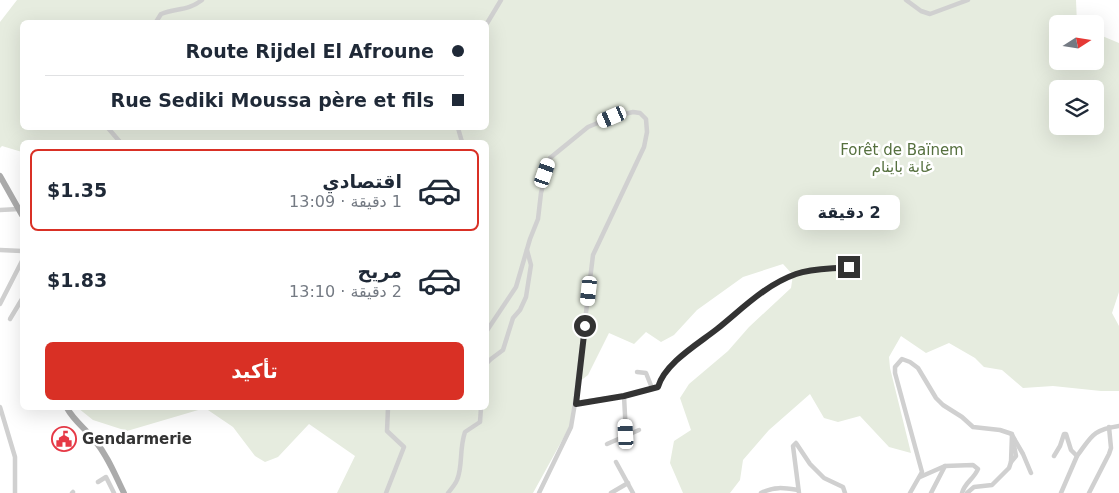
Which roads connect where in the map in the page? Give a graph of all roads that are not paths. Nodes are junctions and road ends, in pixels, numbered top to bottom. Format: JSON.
{"nodes":[{"id":1,"x":202,"y":0,"type":"edge"},
{"id":2,"x":501,"y":0,"type":"edge"},
{"id":3,"x":906,"y":0,"type":"edge"},
{"id":4,"x":968,"y":0,"type":"edge"},
{"id":5,"x":157,"y":20,"type":"edge"},
{"id":6,"x":489,"y":20,"type":"edge"},
{"id":7,"x":110,"y":130,"type":"edge"},
{"id":8,"x":118,"y":140,"type":"edge"},
{"id":9,"x":0,"y":176,"type":"edge"},
{"id":10,"x":0,"y":210,"type":"edge"},
{"id":11,"x":20,"y":210,"type":"edge"},
{"id":12,"x":20,"y":212,"type":"edge"},
{"id":13,"x":0,"y":250,"type":"edge"},
{"id":14,"x":527,"y":250,"type":"junction"},
{"id":15,"x":20,"y":252,"type":"edge"},
{"id":16,"x":20,"y":265,"type":"edge"},
{"id":17,"x":849,"y":267,"type":"dead end"},
{"id":18,"x":20,"y":302,"type":"edge"},
{"id":19,"x":0,"y":304,"type":"edge"},
{"id":20,"x":10,"y":319,"type":"dead end"},
{"id":21,"x":489,"y":328,"type":"edge"},
{"id":22,"x":489,"y":360,"type":"edge"},
{"id":23,"x":638,"y":372,"type":"dead end"},
{"id":24,"x":652,"y":388,"type":"junction"},
{"id":25,"x":624,"y":396,"type":"junction"},
{"id":26,"x":576,"y":404,"type":"junction"},
{"id":27,"x":0,"y":407,"type":"edge"},
{"id":28,"x":68,"y":410,"type":"edge"},
{"id":29,"x":388,"y":410,"type":"edge"},
{"id":30,"x":481,"y":410,"type":"edge"},
{"id":31,"x":1119,"y":426,"type":"edge"},
{"id":32,"x":1109,"y":427,"type":"junction"},
{"id":33,"x":639,"y":430,"type":"dead end"},
{"id":34,"x":626,"y":434,"type":"junction"},
{"id":35,"x":1012,"y":434,"type":"junction"},
{"id":36,"x":607,"y":444,"type":"dead end"},
{"id":37,"x":1054,"y":456,"type":"dead end"},
{"id":38,"x":1077,"y":456,"type":"junction"},
{"id":39,"x":616,"y":462,"type":"dead end"},
{"id":40,"x":945,"y":466,"type":"junction"},
{"id":41,"x":1030,"y":474,"type":"dead end"},
{"id":42,"x":920,"y":478,"type":"junction"},
{"id":43,"x":98,"y":482,"type":"dead end"},
{"id":44,"x":628,"y":483,"type":"junction"},
{"id":45,"x":797,"y":492,"type":"edge"},
{"id":46,"x":16,"y":493,"type":"edge"},
{"id":47,"x":114,"y":493,"type":"edge"},
{"id":48,"x":124,"y":493,"type":"edge"},
{"id":49,"x":386,"y":493,"type":"edge"},
{"id":50,"x":448,"y":493,"type":"edge"},
{"id":51,"x":539,"y":493,"type":"edge"},
{"id":52,"x":611,"y":493,"type":"edge"},
{"id":53,"x":633,"y":493,"type":"edge"},
{"id":54,"x":761,"y":493,"type":"edge"},
{"id":55,"x":845,"y":493,"type":"edge"},
{"id":56,"x":910,"y":493,"type":"edge"},
{"id":57,"x":930,"y":493,"type":"edge"},
{"id":58,"x":962,"y":493,"type":"edge"},
{"id":59,"x":967,"y":493,"type":"edge"},
{"id":60,"x":1061,"y":493,"type":"edge"},
{"id":61,"x":1089,"y":493,"type":"edge"}],
"edges":[{"from":1,"to":5,"type":"street"},
{"from":2,"to":6,"type":"street"},
{"from":3,"to":4,"type":"street"},
{"from":7,"to":8,"type":"street"},
{"from":9,"to":11,"type":"main road"},
{"from":10,"to":12,"type":"street"},
{"from":13,"to":15,"type":"street"},
{"from":14,"to":21,"type":"street"},
{"from":14,"to":22,"type":"street"},
{"from":14,"to":26,"type":"street"},
{"from":16,"to":19,"type":"street"},
{"from":17,"to":24,"type":"street"},
{"from":18,"to":20,"type":"street"},
{"from":23,"to":24,"type":"street"},
{"from":24,"to":25,"type":"street"},
{"from":25,"to":26,"type":"street"},
{"from":25,"to":34,"type":"street"},
{"from":26,"to":51,"type":"street"},
{"from":27,"to":46,"type":"street"},
{"from":28,"to":48,"type":"main road"},
{"from":29,"to":49,"type":"street"},
{"from":30,"to":50,"type":"street"},
{"from":31,"to":32,"type":"street"},
{"from":32,"to":38,"type":"street"},
{"from":32,"to":61,"type":"street"},
{"from":33,"to":34,"type":"street"},
{"from":34,"to":36,"type":"street"},
{"from":35,"to":41,"type":"street"},
{"from":35,"to":42,"type":"street"},
{"from":35,"to":59,"type":"street"},
{"from":37,"to":38,"type":"street"},
{"from":38,"to":60,"type":"street"},
{"from":39,"to":44,"type":"street"},
{"from":40,"to":42,"type":"street"},
{"from":40,"to":57,"type":"street"},
{"from":40,"to":58,"type":"street"},
{"from":42,"to":56,"type":"street"},
{"from":43,"to":47,"type":"street"},
{"from":44,"to":52,"type":"street"},
{"from":44,"to":53,"type":"street"},
{"from":45,"to":54,"type":"street"},
{"from":45,"to":55,"type":"street"}]}
